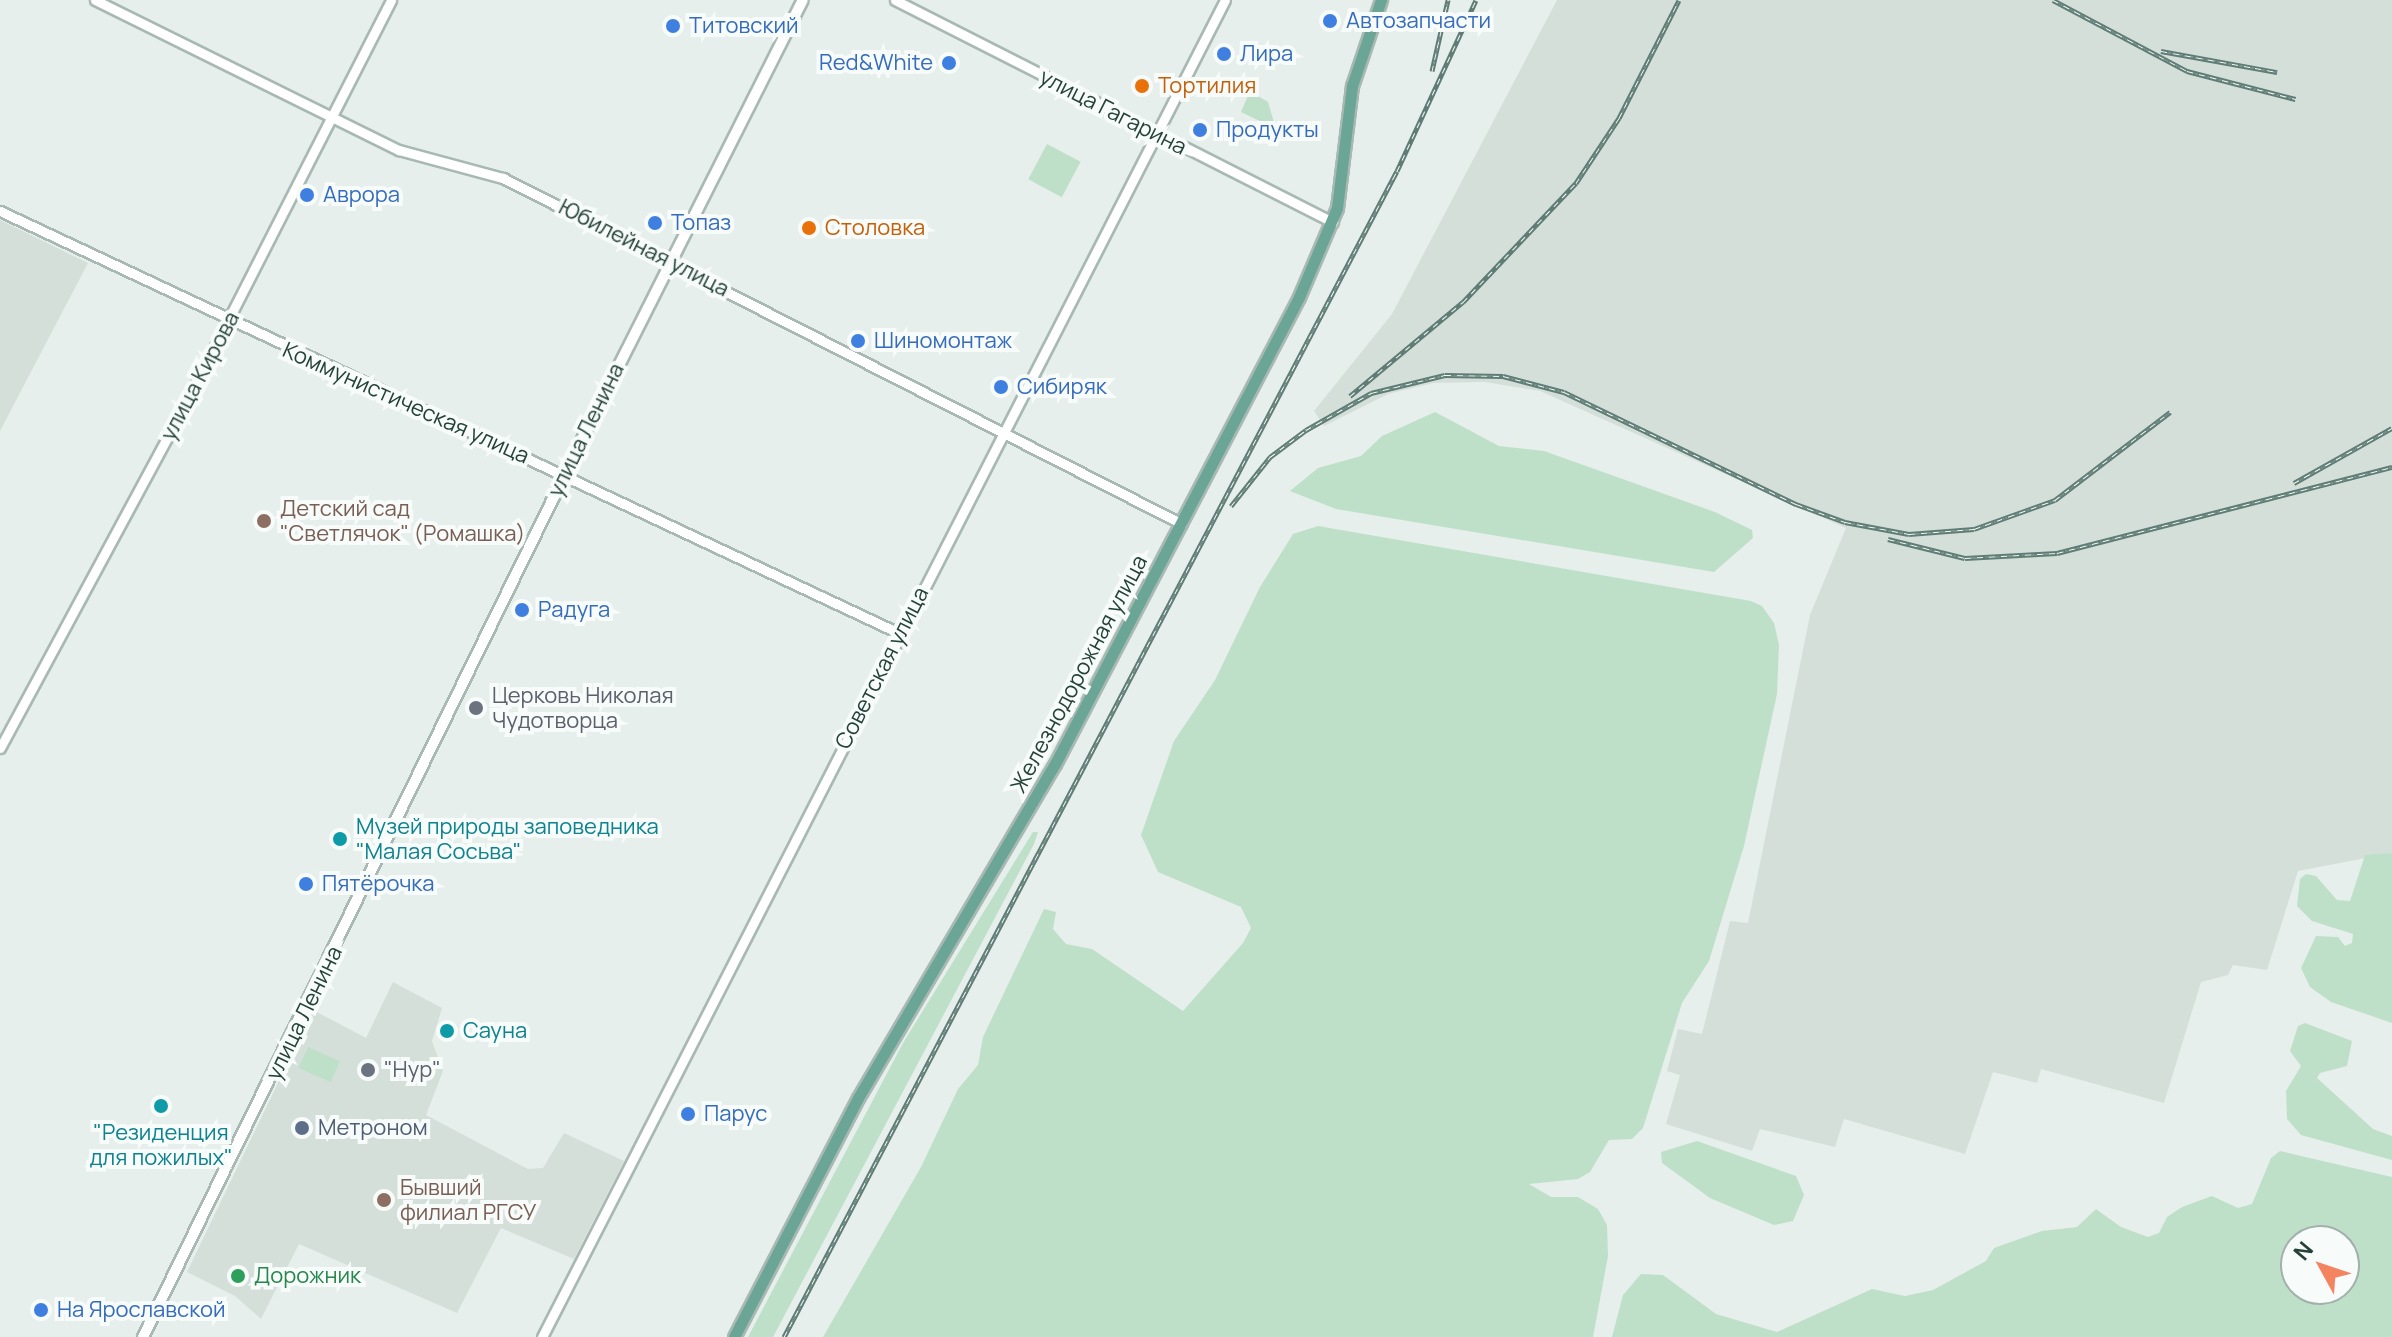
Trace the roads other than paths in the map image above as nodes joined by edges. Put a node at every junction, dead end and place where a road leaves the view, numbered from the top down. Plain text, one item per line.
1 (95, 0) edge
2 (391, 0) edge
3 (803, 0) edge
4 (895, 0) edge
5 (1225, 0) edge
6 (1381, 0) edge
7 (331, 117) junction
8 (1155, 134) junction
9 (0, 211) edge
10 (1333, 222) junction
11 (670, 261) junction
12 (228, 322) junction
13 (1004, 431) junction
14 (564, 475) junction
15 (1182, 524) junction
16 (899, 633) junction
17 (0, 748) edge
18 (143, 1337) edge
19 (542, 1337) edge
20 (734, 1337) edge

1 - 7 street, Юбилейная улица
2 - 7 street, улица Кирова
3 - 11 main road, улица Ленина
4 - 8 street, улица Гагарина
5 - 8 street, Советская улица
6 - 10 main road, Железнодорожная улица
7 - 11 street, Юбилейная улица
7 - 12 street, улица Кирова
8 - 10 street, улица Гагарина
8 - 13 street, Советская улица
9 - 12 street, Коммунистическая улица
10 - 15 main road, Железнодорожная улица
11 - 13 street, Юбилейная улица
11 - 14 main road, улица Ленина
12 - 14 street, Коммунистическая улица
12 - 17 street, улица Кирова
13 - 15 street, Юбилейная улица
13 - 16 street, Советская улица
14 - 16 street, Коммунистическая улица
14 - 18 main road, улица Ленина
15 - 20 main road, Железнодорожная улица
16 - 19 street, Советская улица

